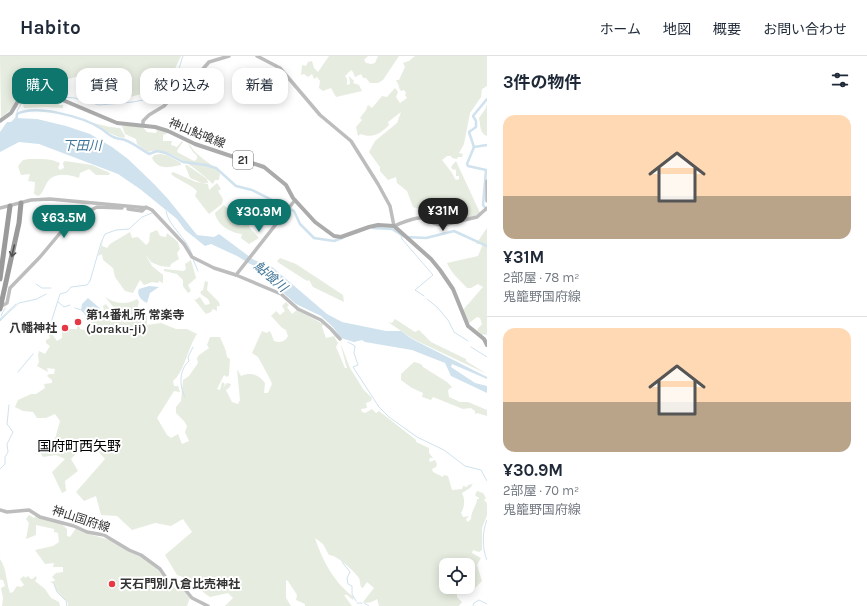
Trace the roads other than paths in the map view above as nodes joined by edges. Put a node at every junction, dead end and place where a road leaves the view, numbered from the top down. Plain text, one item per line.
1 (229, 56) edge
2 (257, 56) edge
3 (0, 120) edge
4 (143, 125) junction
5 (487, 181) edge
6 (295, 200) junction
7 (487, 201) edge
8 (21, 203) junction
9 (10, 206) junction
10 (146, 207) junction
11 (0, 208) edge
12 (486, 209) edge
13 (394, 226) junction
14 (236, 275) junction
15 (0, 279) edge
16 (3, 300) edge
17 (0, 307) edge
18 (340, 339) dead end
19 (487, 345) edge
20 (0, 510) edge
21 (208, 606) edge

1 - 4 main road
2 - 13 main road
3 - 4 main road, 神山鮎喰線 / 21
4 - 6 main road, 神山鮎喰線 / 21
5 - 7 main road
6 - 13 main road, 神山鮎喰線 / 21
6 - 14 main road
8 - 9 main road
8 - 10 main road
8 -> 16 highway
9 - 11 main road
9 - 15 highway
10 - 14 main road
10 - 16 main road
12 - 13 main road
13 - 19 main road
14 - 18 main road
16 - 17 highway
20 - 21 main road, 神山国府線

